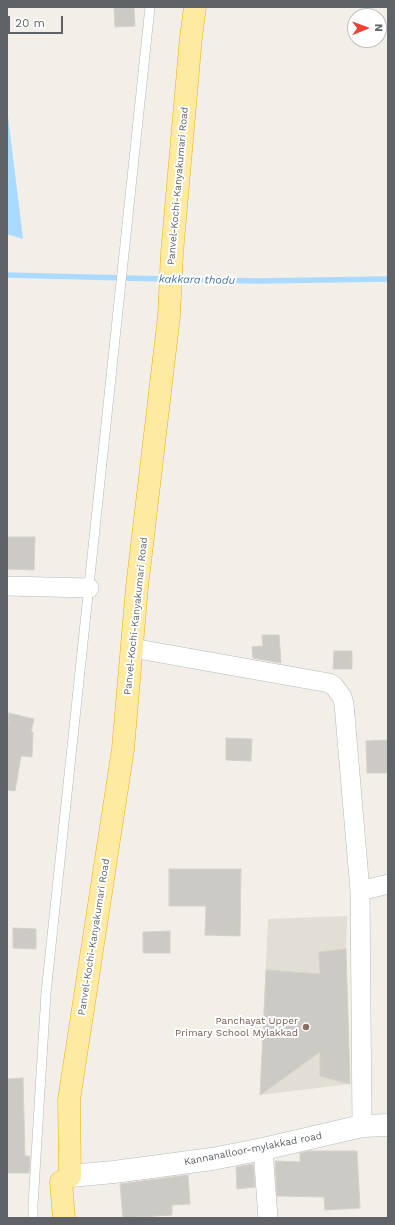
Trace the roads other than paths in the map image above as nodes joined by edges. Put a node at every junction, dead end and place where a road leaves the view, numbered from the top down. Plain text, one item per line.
1 (150, 7) edge
2 (195, 7) edge
3 (7, 586) edge
4 (89, 588) junction
5 (132, 648) junction
6 (388, 884) edge
7 (360, 891) junction
8 (388, 1125) edge
9 (362, 1126) junction
10 (263, 1149) junction
11 (70, 1176) junction
12 (33, 1218) edge
13 (64, 1218) edge
14 (268, 1218) edge

1 - 4 lane
2 - 5 highway, Panvel-Kochi-Kanyakumari Road
3 - 4 street
4 - 12 lane
5 - 7 street
5 - 11 highway, Panvel-Kochi-Kanyakumari Road
6 - 7 street
7 - 9 street
8 - 9 main road, Kannanalloor-mylakkad road
9 - 10 main road, Kannanalloor-mylakkad road
10 - 11 main road, Kannanalloor-mylakkad road
10 - 14 street
11 - 13 highway, Panvel-Kochi-Kanyakumari Road

